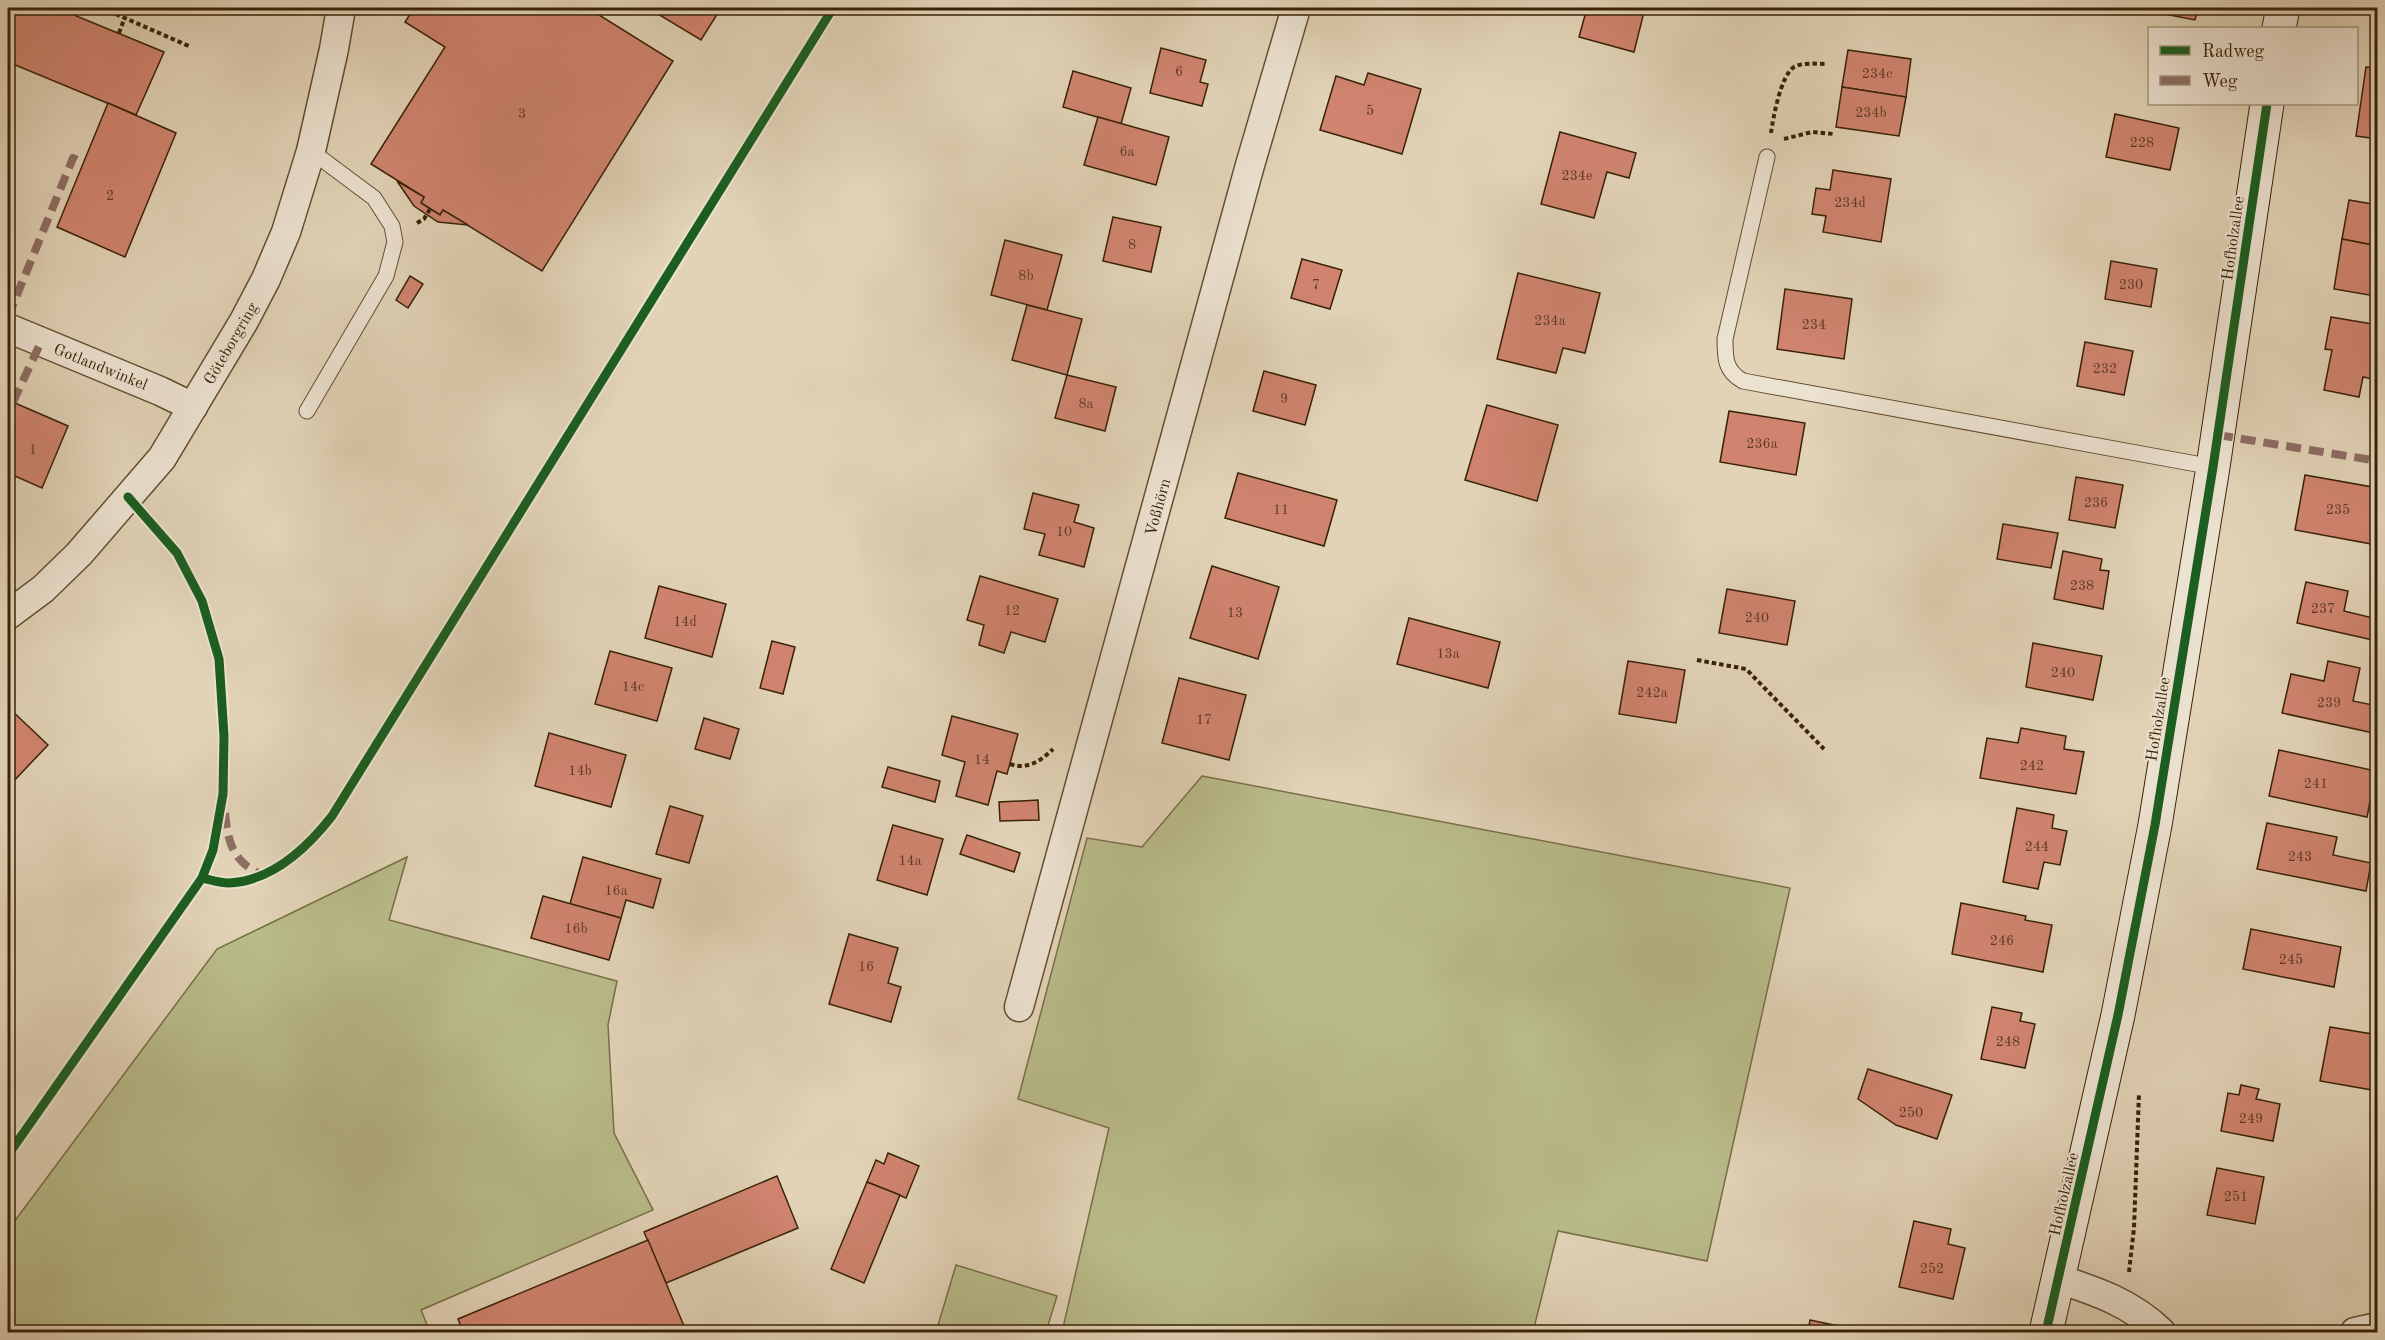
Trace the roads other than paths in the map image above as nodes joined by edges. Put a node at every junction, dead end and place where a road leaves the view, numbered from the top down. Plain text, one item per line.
1 (341, 8) edge
2 (1296, 8) edge
3 (2283, 8) edge
4 (2279, 27) edge
5 (2267, 105) edge
6 (310, 151) junction
7 (1767, 157) road end
8 (8, 328) edge
9 (193, 407) junction
10 (307, 411) dead end
11 (2213, 467) junction
12 (8, 615) edge
13 (1019, 1007) dead end
14 (2058, 1279) junction
15 (2378, 1327) edge
16 (2046, 1332) edge
17 (2161, 1332) edge
18 (2355, 1332) edge

1 - 6 street, Göteborgring
2 - 13 street, Voßhörn
3 - 4 street
5 - 11 street, Hofholzallee
6 - 9 street, Göteborgring
6 - 10 lane
7 - 11 lane
8 - 9 street, Gotlandwinkel
9 - 12 street, Göteborgring
11 - 14 street, Hofholzallee
14 - 16 street, Hofholzallee
14 - 17 street
15 - 18 street

